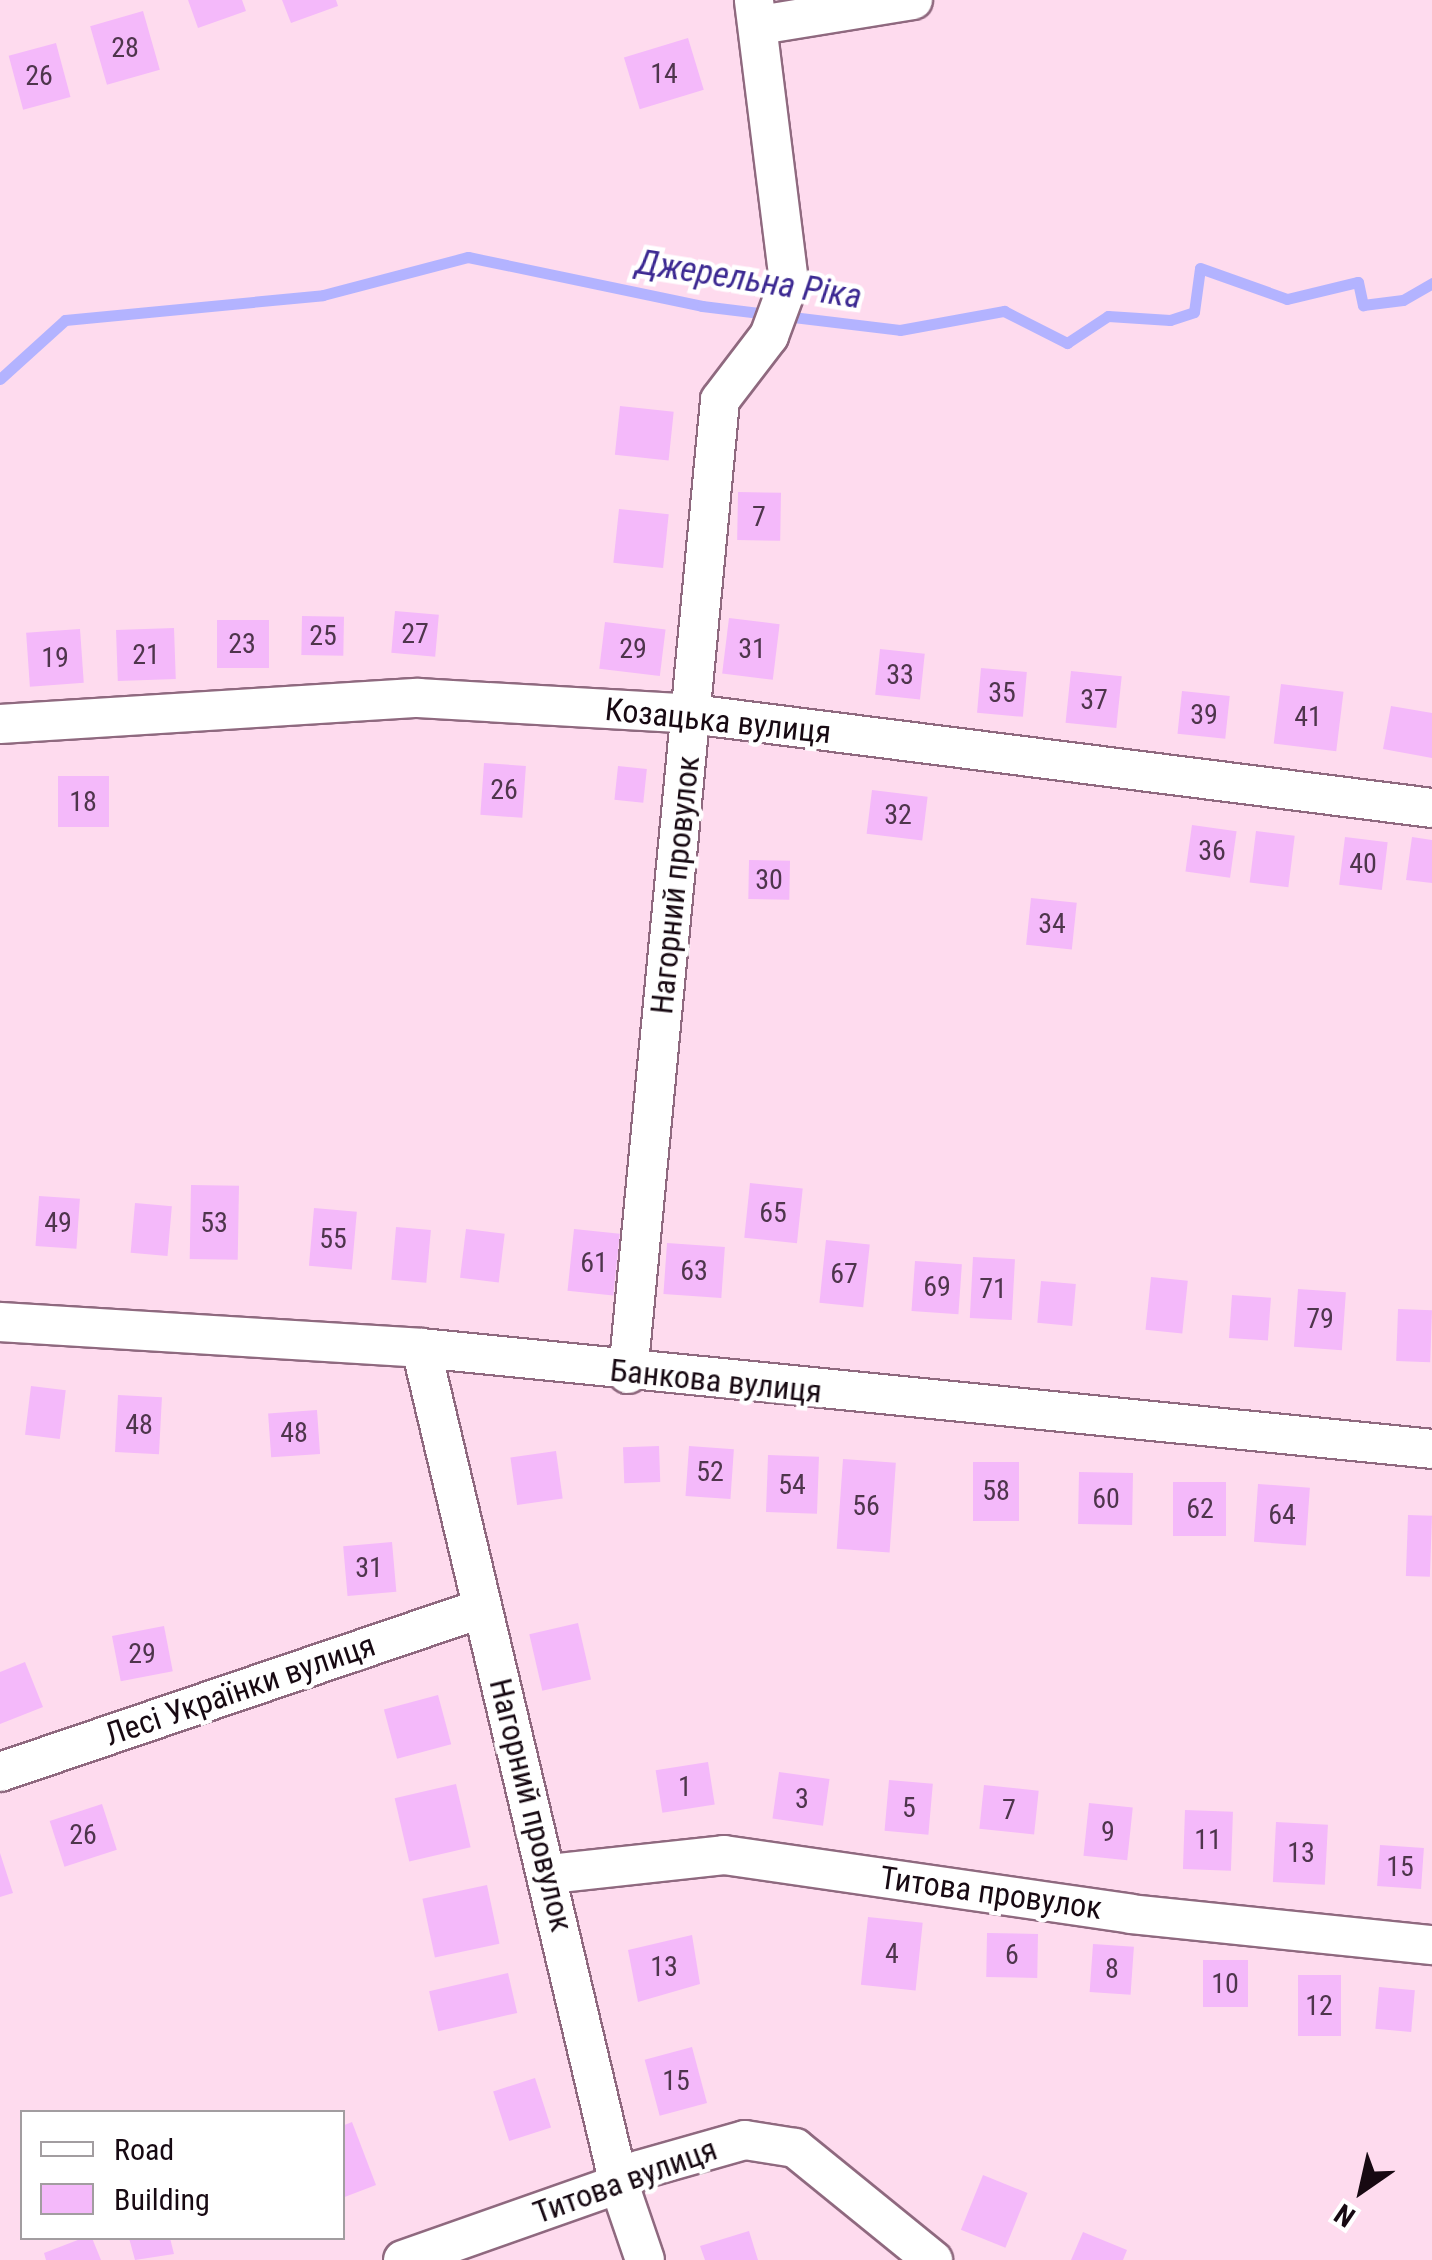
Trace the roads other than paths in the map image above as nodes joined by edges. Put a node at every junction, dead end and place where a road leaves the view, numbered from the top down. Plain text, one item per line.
1 (912, 0) edge
2 (757, 13) edge
3 (692, 714) junction
4 (0, 724) edge
5 (1432, 808) edge
6 (0, 1322) edge
7 (421, 1348) junction
8 (628, 1374) junction
9 (1432, 1449) edge
10 (480, 1608) junction
11 (0, 1772) edge
12 (550, 1874) junction
13 (1432, 1945) edge
14 (620, 2184) junction
15 (403, 2260) edge
16 (645, 2260) edge
17 (933, 2260) edge

1 - 2 street
2 - 3 street, Нагорний провулок
3 - 4 street, Козацька вулиця
3 - 5 street, Козацька вулиця
3 - 8 street, Нагорний провулок
6 - 7 street, Банкова вулиця
7 - 8 street, Банкова вулиця
7 - 10 street, Нагорний провулок
8 - 9 street, Банкова вулиця
10 - 11 street, Лесі Українки вулиця
10 - 12 street, Нагорний провулок
12 - 13 street, Титова провулок
12 - 14 street, Нагорний провулок
14 - 15 street, Титова вулиця
14 - 16 street, Нагорний провулок
14 - 17 street, Титова вулиця

